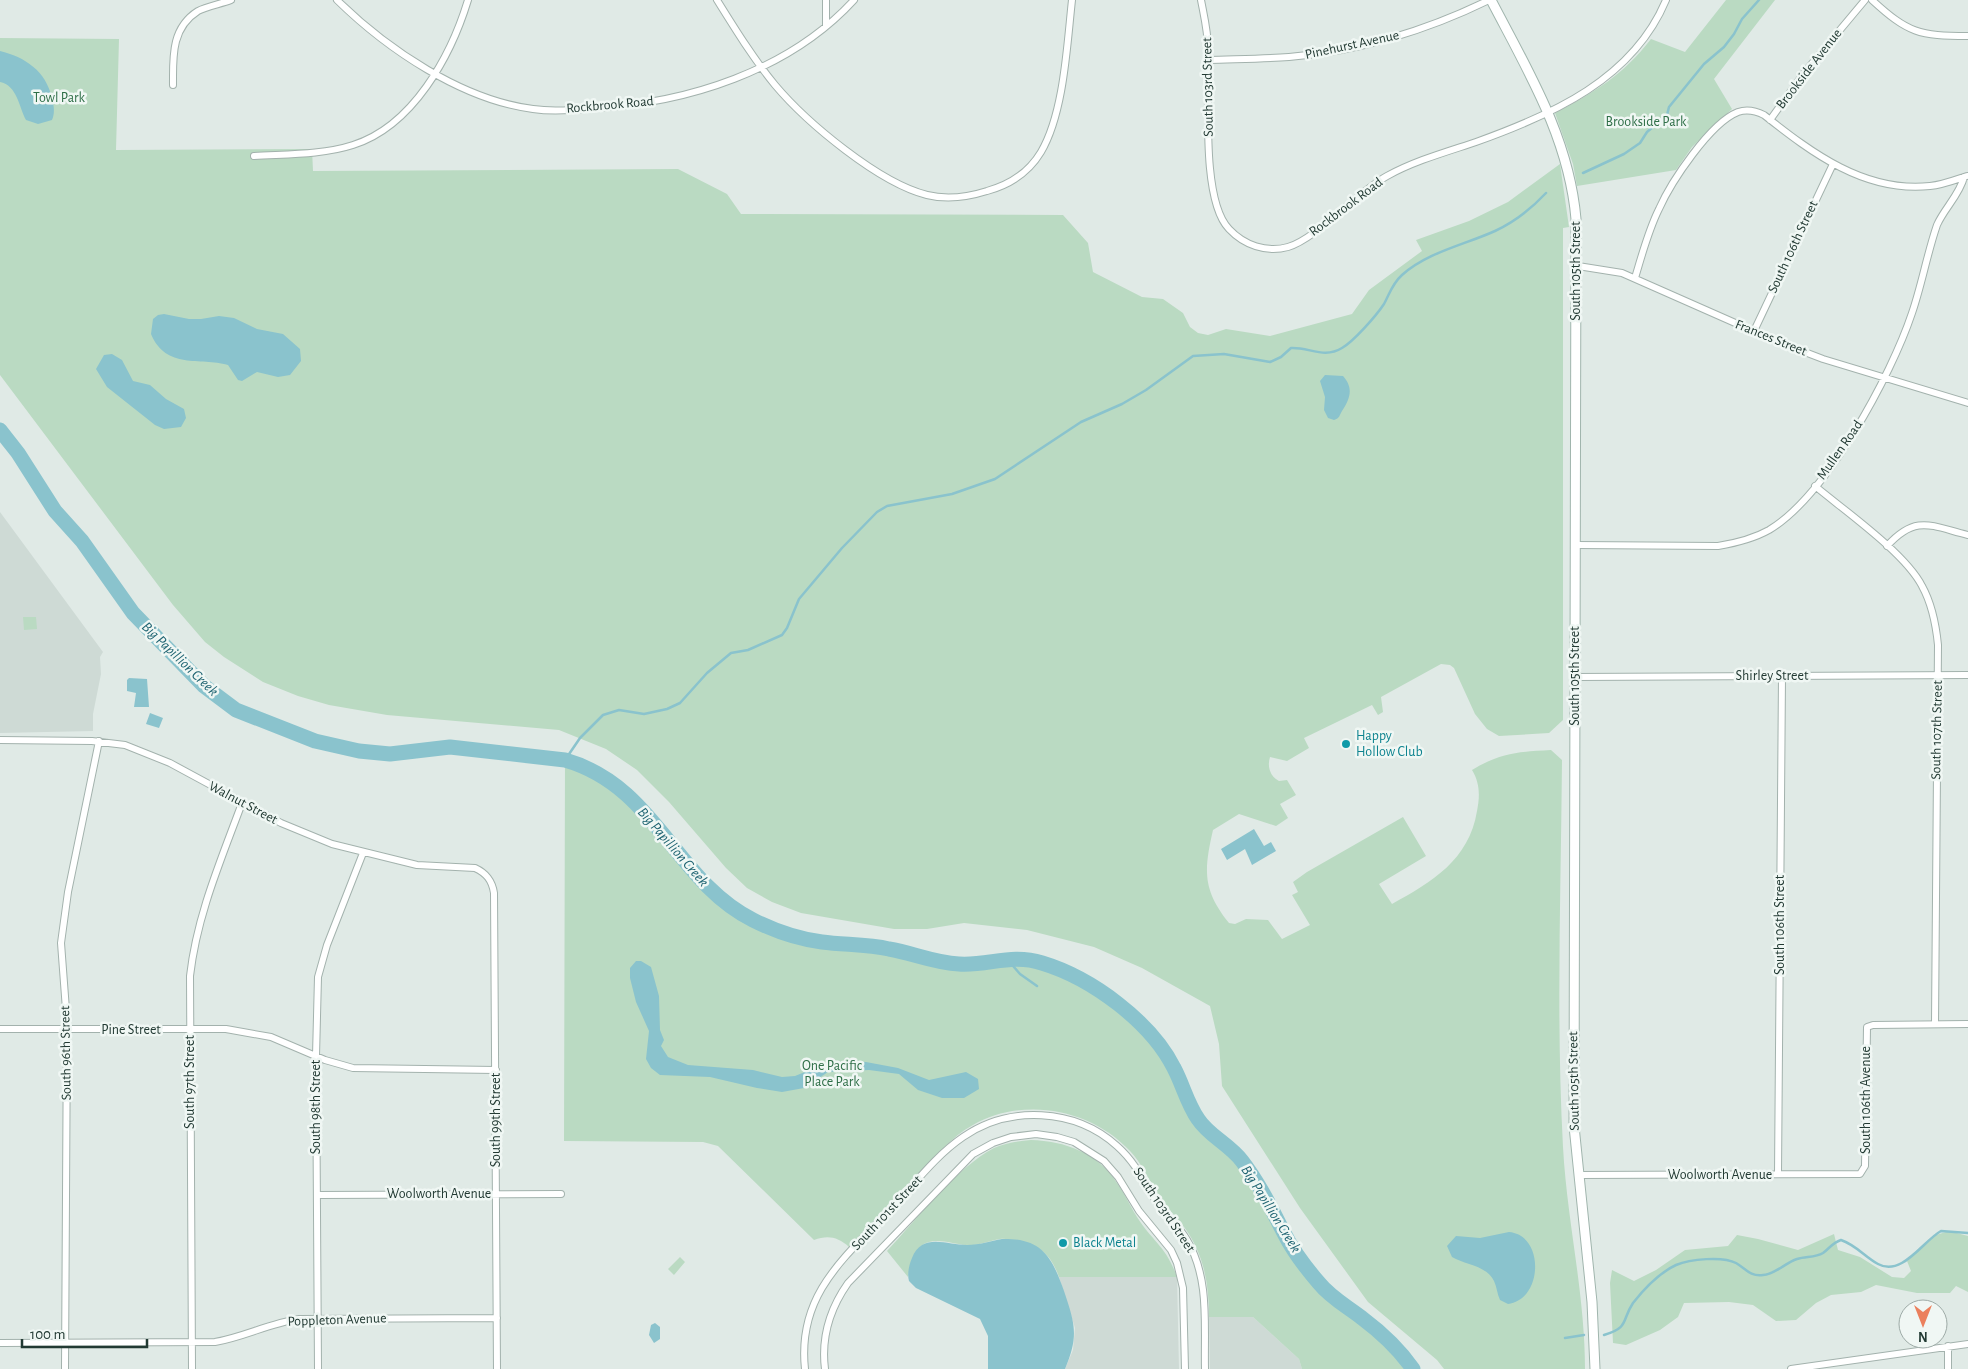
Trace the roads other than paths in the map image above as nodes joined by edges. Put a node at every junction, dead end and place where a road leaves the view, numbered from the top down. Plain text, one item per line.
1 (231, 0) edge
2 (337, 0) edge
3 (468, 0) edge
4 (718, 0) edge
5 (826, 0) edge
6 (854, 0) edge
7 (1072, 0) edge
8 (1201, 0) edge
9 (1490, 0) edge
10 (1666, 0) edge
11 (1865, 0) edge
12 (1872, 0) edge
13 (826, 26) junction
14 (1968, 36) edge
15 (1208, 60) junction
16 (761, 66) junction
17 (435, 73) junction
18 (173, 85) dead end
19 (1548, 111) junction
20 (1770, 120) junction
21 (254, 156) dead end
22 (1833, 164) junction
23 (1210, 174) joint
24 (1966, 177) edge
25 (1578, 266) junction
26 (1635, 278) junction
27 (1754, 331) junction
28 (1885, 378) junction
29 (1968, 403) edge
30 (1815, 486) junction
31 (1968, 536) edge
32 (1576, 545) junction
33 (1887, 546) junction
34 (1937, 675) junction
35 (1968, 675) edge
36 (1782, 676) junction
37 (1576, 677) junction
38 (0, 740) edge
39 (98, 741) junction
40 (242, 803) junction
41 (363, 853) junction
42 (486, 874) joint
43 (1935, 1024) junction
44 (1968, 1024) edge
45 (0, 1029) edge
46 (190, 1029) junction
47 (67, 1030) junction
48 (316, 1056) junction
49 (496, 1070) junction
50 (1036, 1115) joint
51 (1036, 1134) joint
52 (1862, 1173) joint
53 (1778, 1174) junction
54 (1578, 1175) junction
55 (496, 1194) junction
56 (561, 1194) dead end
57 (317, 1195) junction
58 (497, 1318) junction
59 (318, 1319) junction
60 (0, 1343) edge
61 (65, 1343) junction
62 (192, 1343) junction
63 (1968, 1344) edge
64 (1948, 1346) edge
65 (1928, 1349) edge
66 (1948, 1349) edge
67 (65, 1369) edge
68 (192, 1369) edge
69 (318, 1369) edge
70 (497, 1369) edge
71 (805, 1369) edge
72 (825, 1369) edge
73 (1185, 1369) edge
74 (1204, 1369) edge
75 (1595, 1369) edge
76 (1791, 1369) edge
77 (1948, 1369) edge

1 - 18 street
2 - 17 street, Rockbrook Road
3 - 17 street
4 - 16 street
5 - 13 street
6 - 13 street, Rockbrook Road
7 - 16 street
8 - 15 street, South 103rd Street
9 - 15 street, Pinehurst Avenue
9 - 19 street, South 105th Street
10 - 19 street, Rockbrook Road
11 - 20 street, Brookside Avenue
12 - 14 street
13 - 16 street, Rockbrook Road
15 - 23 street, South 103rd Street
16 - 17 street, Rockbrook Road
17 - 21 street
19 - 23 street, Rockbrook Road
19 - 25 street, South 105th Street
20 - 22 street
20 - 26 street, Brookside Avenue
22 - 24 street
22 - 27 street, South 106th Street
24 - 28 street, Mullen Road
25 - 26 street, Frances Street
25 - 32 street, South 105th Street
26 - 27 street, Frances Street
27 - 28 street, Frances Street
28 - 29 street, Frances Street
28 - 30 street, Mullen Road
30 - 32 street, Mullen Road
30 - 33 street, South 107th Street
31 - 33 street
32 - 37 street, South 105th Street
33 - 34 street, South 107th Street
34 - 35 street, Shirley Street
34 - 36 street, Shirley Street
34 - 43 street, South 107th Street
36 - 37 street, Shirley Street
36 - 53 street, South 106th Street
37 - 54 street, South 105th Street
38 - 39 street, Walnut Street
39 - 40 street, Walnut Street
39 - 47 street, South 96th Street
40 - 41 street, Walnut Street
40 - 46 street, South 97th Street
41 - 42 street, Walnut Street
41 - 48 street, South 98th Street
42 - 49 street, South 99th Street
43 - 44 street
43 - 52 street, South 106th Avenue
45 - 47 street, Pine Street
46 - 47 street, Pine Street
46 - 48 street, Pine Street
46 - 62 street, South 97th Street
47 - 61 street, South 96th Street
48 - 49 street, Pine Street
48 - 57 street, South 98th Street
49 - 55 street, South 99th Street
50 - 71 street, South 101st Street
50 - 74 street, South 103rd Street
51 - 72 street, South 101st Street
51 - 73 street, South 103rd Street
52 - 53 street, Woolworth Avenue
53 - 54 street, Woolworth Avenue
54 - 75 street, South 105th Street
55 - 56 street, Woolworth Avenue
55 - 57 street, Woolworth Avenue
55 - 58 street, South 99th Street
57 - 59 street, South 98th Street
58 - 59 street, Poppleton Avenue
58 - 70 street, South 99th Street
59 - 62 street, Poppleton Avenue
59 - 69 street, South 98th Street
60 - 61 street, Poppleton Avenue
61 - 62 street, Poppleton Avenue
61 - 67 street, South 96th Street
62 - 68 street, South 97th Street
63 - 64 street
65 - 76 street
66 - 77 street

